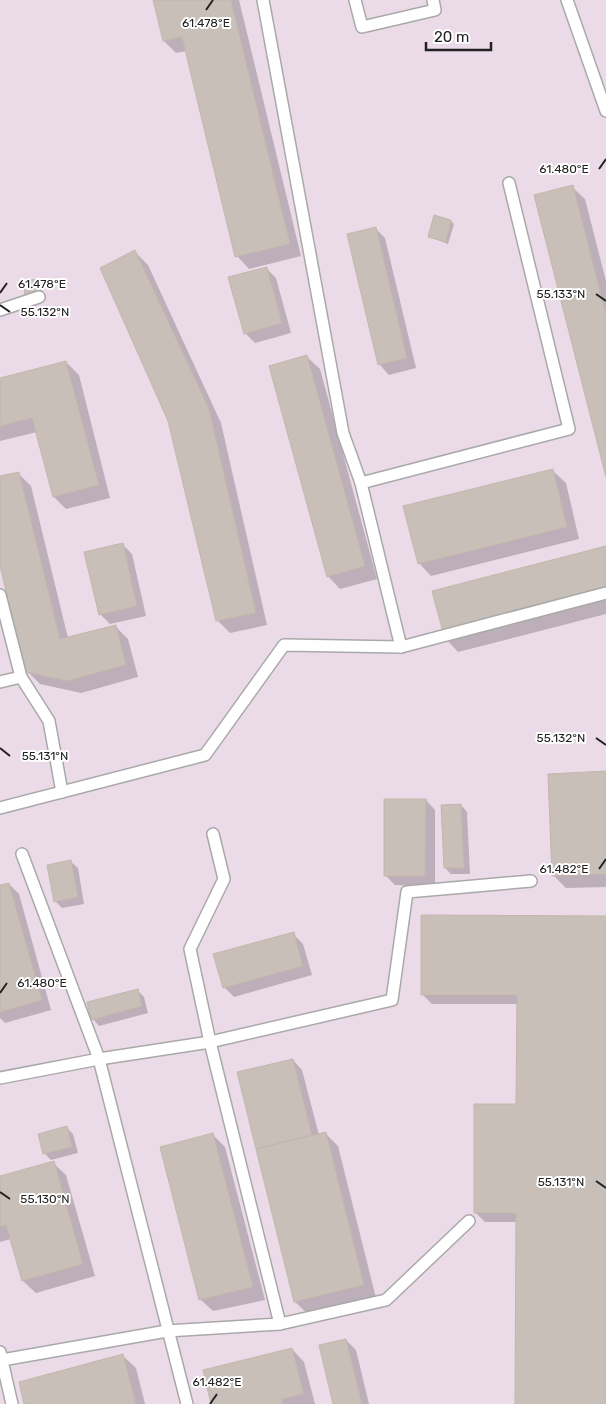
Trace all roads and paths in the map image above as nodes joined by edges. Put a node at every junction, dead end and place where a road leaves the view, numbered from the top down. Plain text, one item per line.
1 (263, 0) edge
2 (355, 0) edge
3 (433, 0) edge
4 (567, 0) edge
5 (606, 111) edge
6 (509, 183) dead end
7 (39, 297) dead end
8 (0, 310) edge
9 (361, 483) junction
10 (606, 594) edge
11 (0, 595) edge
12 (401, 646) junction
13 (21, 676) junction
14 (0, 682) edge
15 (62, 792) junction
16 (0, 808) edge
17 (213, 834) dead end
18 (22, 854) dead end
19 (531, 881) dead end
20 (210, 1042) junction
21 (99, 1059) junction
22 (0, 1078) edge
23 (470, 1221) dead end
24 (280, 1324) junction
25 (167, 1331) junction
26 (1, 1356) edge
27 (12, 1404) edge
28 (187, 1404) edge

1 - 9 lane
2 - 3 lane
4 - 5 lane
6 - 9 lane
7 - 8 lane
9 - 12 lane
10 - 12 lane
11 - 13 lane
12 - 15 lane
13 - 14 lane
13 - 15 lane
15 - 16 lane
17 - 20 lane
18 - 21 lane
19 - 20 lane
20 - 21 lane
20 - 24 lane
21 - 22 lane
21 - 25 lane
23 - 24 lane
24 - 25 lane
25 - 26 lane
25 - 28 lane
26 - 27 lane

